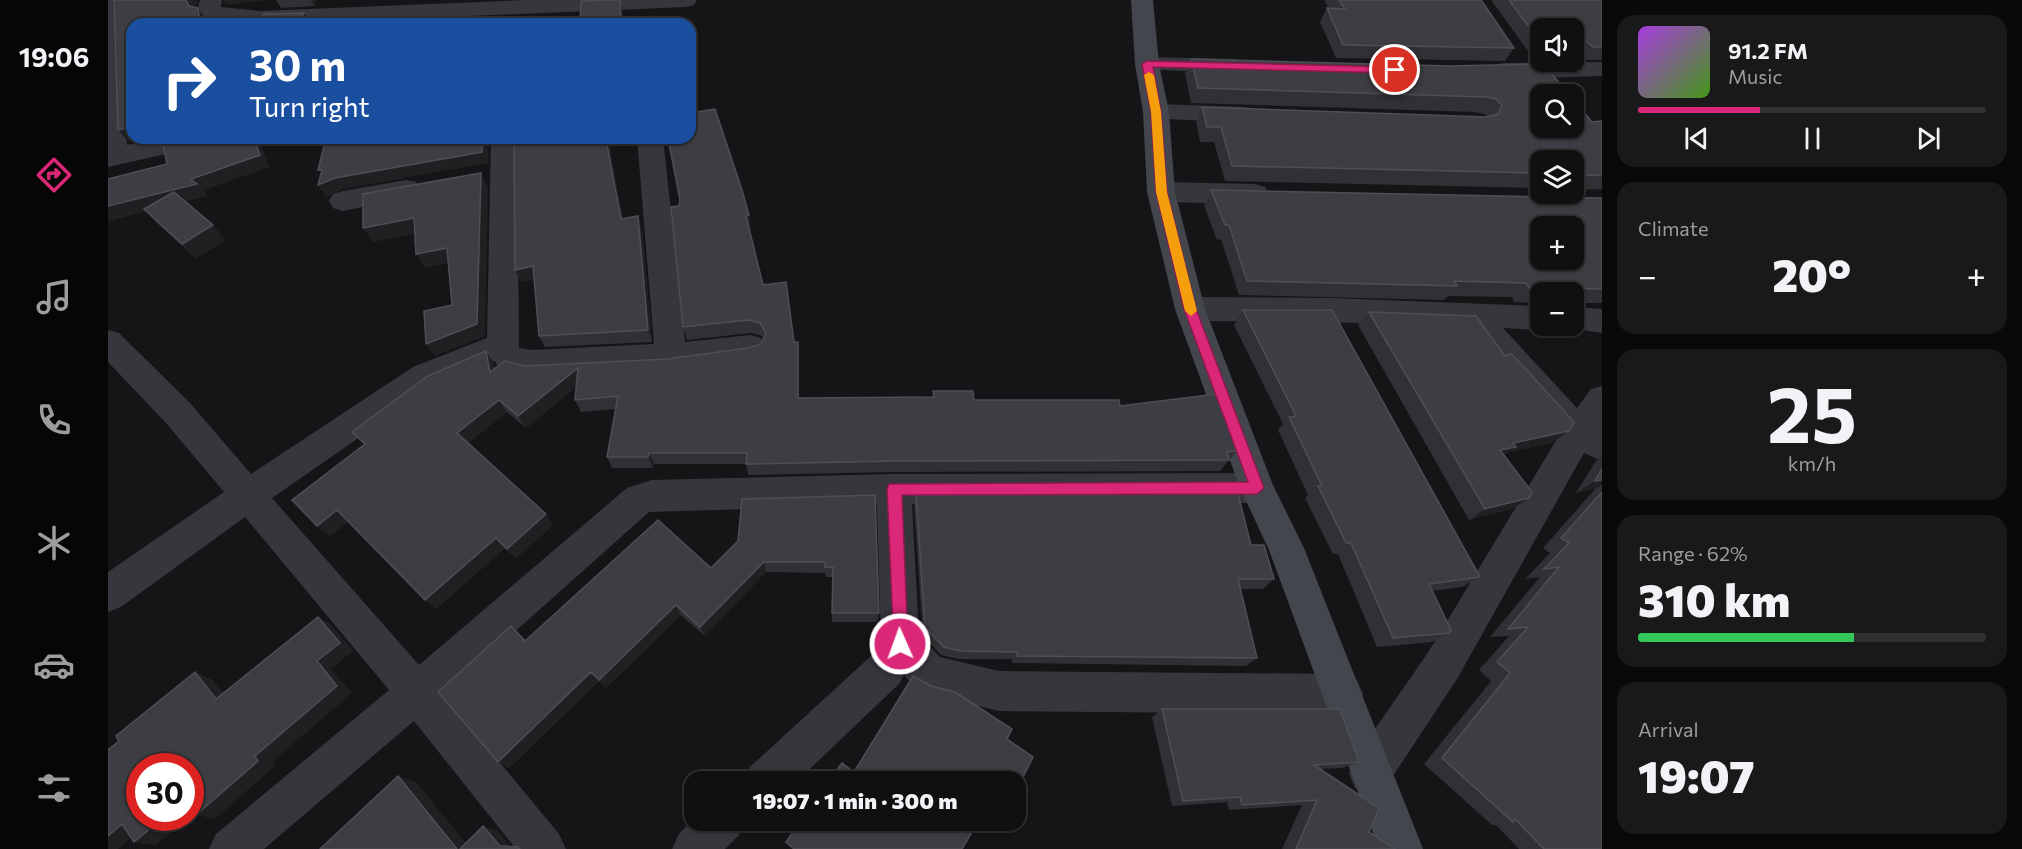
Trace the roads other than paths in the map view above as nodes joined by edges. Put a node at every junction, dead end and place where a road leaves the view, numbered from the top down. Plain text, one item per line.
1 (110, 0) edge
2 (686, 0) edge
3 (1142, 0) edge
4 (636, 1) edge
5 (263, 9) edge
6 (211, 12) edge
7 (638, 18) edge
8 (109, 35) edge
9 (1508, 44) edge
10 (1147, 64) junction
11 (1251, 66) edge
12 (1602, 69) edge
13 (1484, 71) edge
14 (1527, 71) junction
15 (109, 89) edge
16 (1156, 112) junction
17 (1274, 116) edge
18 (173, 144) edge
19 (502, 144) edge
20 (651, 144) edge
21 (111, 157) edge
22 (436, 184) edge
23 (1161, 192) junction
24 (1281, 195) edge
25 (343, 201) dead end
26 (1190, 309) junction
27 (1331, 310) junction
28 (1472, 315) junction
29 (1530, 318) edge
30 (1584, 320) edge
31 (1602, 321) edge
32 (1348, 341) edge
33 (108, 342) edge
34 (502, 345) junction
35 (750, 347) edge
36 (671, 356) junction
37 (1602, 399) edge
38 (1590, 439) edge
39 (1257, 488) junction
40 (894, 489) junction
41 (247, 497) junction
42 (108, 594) edge
43 (900, 644) junction
44 (417, 693) junction
45 (1343, 694) junction
46 (777, 771) edge
47 (1370, 773) junction
48 (713, 831) edge
49 (231, 849) edge
50 (544, 849) edge
51 (694, 849) edge
52 (1401, 849) edge

1 - 8 street
2 - 4 street
3 - 10 street
4 - 5 street
4 - 7 street
5 - 6 street
8 - 15 street
9 - 14 street
10 - 11 street
10 - 16 street
12 - 14 street
13 - 14 street
15 - 21 street
16 - 17 street
16 - 23 street
18 - 21 street
19 - 34 street
20 - 36 street
22 - 25 street
23 - 24 street
23 - 26 street
26 - 27 street
26 - 39 street
27 - 28 street
27 - 32 street
28 - 29 street
28 - 38 street
30 - 31 street
33 - 41 street
34 - 36 street
34 - 41 street
35 - 36 street
37 - 38 street
38 - 47 street
39 - 40 street
39 - 45 street
40 - 43 street
40 - 44 street
41 - 42 street
41 - 44 street
43 - 45 street
43 - 46 street
44 - 49 street
44 - 50 street
45 - 47 street
47 - 52 street
48 - 51 street

